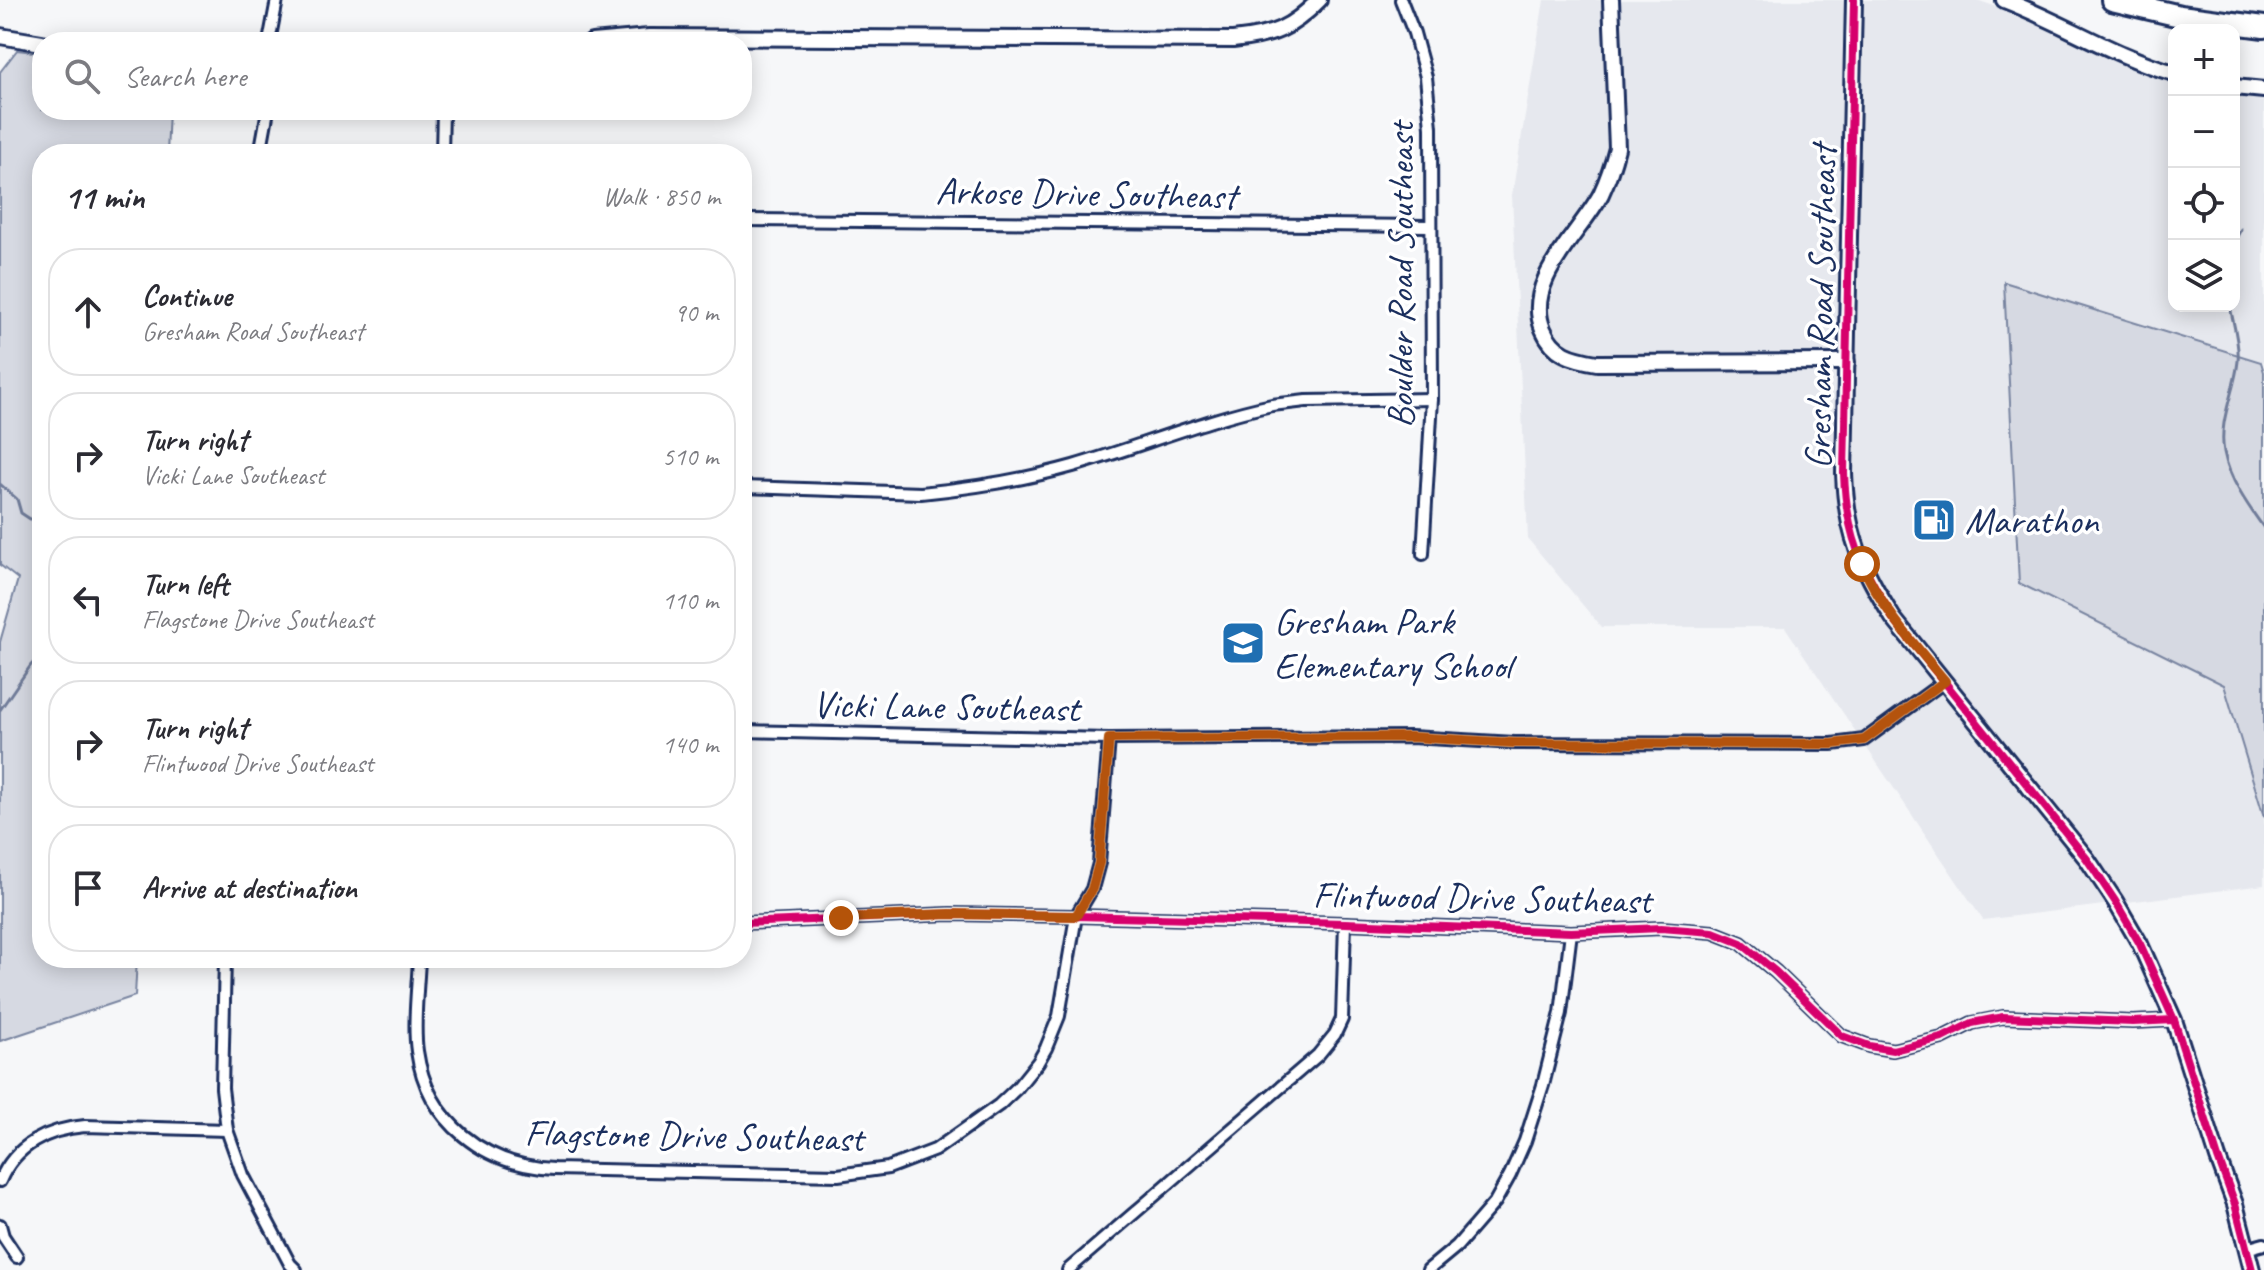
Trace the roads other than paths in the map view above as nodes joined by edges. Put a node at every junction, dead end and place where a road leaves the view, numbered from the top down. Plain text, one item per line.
1 (277, 0) edge
2 (1319, 0) edge
3 (1401, 0) edge
4 (1611, 0) edge
5 (1854, 0) edge
6 (2004, 0) edge
7 (2112, 0) edge
8 (2264, 27) edge
9 (271, 32) edge
10 (0, 36) edge
11 (752, 38) edge
12 (32, 41) edge
13 (2168, 71) edge
14 (2240, 88) edge
15 (2264, 90) edge
16 (266, 120) edge
17 (443, 120) edge
18 (262, 144) edge
19 (442, 144) edge
20 (752, 220) edge
21 (1430, 226) junction
22 (1847, 362) junction
23 (1432, 399) junction
24 (752, 487) edge
25 (1423, 554) dead end
26 (1945, 681) junction
27 (752, 731) edge
28 (1109, 739) junction
29 (1076, 916) junction
30 (752, 923) edge
31 (1345, 923) junction
32 (1571, 932) junction
33 (225, 968) edge
34 (419, 968) edge
35 (2174, 1020) junction
36 (227, 1130) junction
37 (0, 1181) edge
38 (0, 1225) edge
39 (2264, 1244) edge
40 (2246, 1249) junction
41 (17, 1257) dead end
42 (296, 1270) edge
43 (1068, 1270) edge
44 (1428, 1270) edge
45 (2252, 1270) edge

1 - 9 street
2 - 11 street
3 - 21 street, Boulder Road Southeast
4 - 22 street
5 - 22 street, Gresham Road Southeast
6 - 13 street
7 - 8 highway
10 - 12 street
14 - 15 street
16 - 18 street
17 - 19 street
20 - 21 street, Arkose Drive Southeast
21 - 23 street, Boulder Road Southeast
22 - 26 street, Gresham Road Southeast
23 - 24 street
23 - 25 street, Boulder Road Southeast
26 - 28 street, Vicki Lane Southeast
26 - 35 street, Gresham Road Southeast
27 - 28 street, Vicki Lane Southeast
28 - 29 street, Flagstone Drive Southeast
29 - 30 street, Flintwood Drive Southeast
29 - 31 street, Flintwood Drive Southeast
29 - 34 street, Flagstone Drive Southeast
31 - 32 street, Flintwood Drive Southeast
31 - 43 street
32 - 35 street, Flintwood Drive Southeast
32 - 44 street
33 - 36 street
35 - 40 street, Gresham Road Southeast
36 - 37 street
36 - 42 street
38 - 41 street
39 - 40 street
40 - 45 street, Gresham Road Southeast

